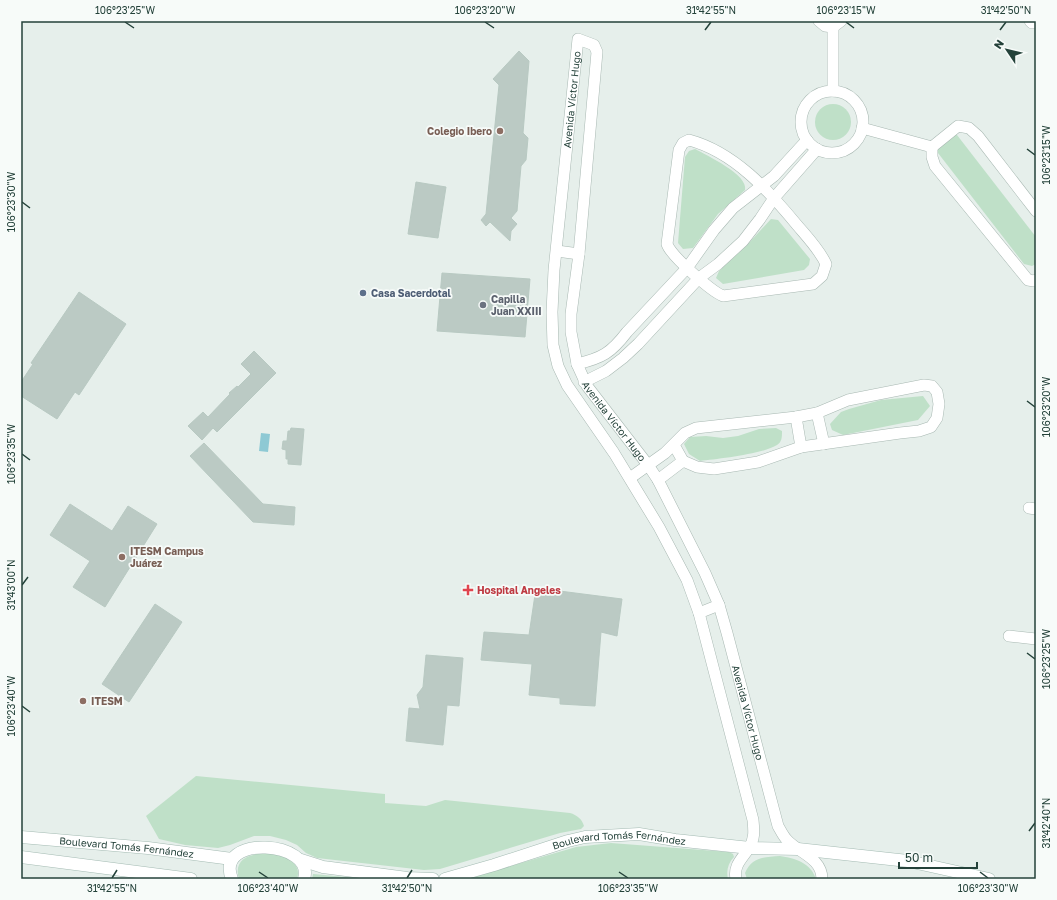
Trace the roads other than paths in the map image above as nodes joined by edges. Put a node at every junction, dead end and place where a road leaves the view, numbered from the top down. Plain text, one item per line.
1 (819, 21) edge
2 (837, 24) edge
3 (833, 91) junction
4 (862, 128) junction
5 (807, 140) junction
6 (932, 147) junction
7 (818, 149) junction
8 (762, 186) junction
9 (774, 198) junction
10 (1036, 211) edge
11 (557, 251) junction
12 (579, 254) junction
13 (687, 268) junction
14 (699, 278) junction
15 (1036, 280) edge
16 (552, 312) junction
17 (571, 314) junction
18 (627, 332) junction
19 (638, 344) junction
20 (577, 364) junction
21 (584, 382) junction
22 (817, 413) junction
23 (796, 417) junction
24 (824, 444) junction
25 (674, 445) junction
26 (801, 448) junction
27 (683, 461) junction
28 (648, 465) junction
29 (630, 478) junction
30 (658, 480) junction
31 (719, 605) junction
32 (699, 613) junction
33 (1009, 636) dead end
34 (1036, 639) edge
35 (21, 837) edge
36 (750, 848) junction
37 (798, 849) junction
38 (21, 858) edge
39 (232, 860) junction
40 (301, 860) junction
41 (191, 879) edge
42 (232, 879) edge
43 (304, 879) edge
44 (433, 879) edge
45 (445, 879) edge
46 (736, 879) edge
47 (822, 879) edge
48 (989, 879) edge

1 - 2 street
2 - 3 street
3 - 4 street
3 - 5 street
4 - 6 street
4 - 7 street
5 - 7 street
5 - 8 street
6 - 10 street
6 - 15 street
7 - 9 street
8 - 9 street
8 - 13 street
8 - 13 street
9 - 14 street
9 - 14 street
11 - 12 street
11 - 12 street, Avenida Víctor Hugo
11 - 16 street, Avenida Víctor Hugo
12 - 17 street, Avenida Víctor Hugo
13 - 14 street
13 - 18 street
14 - 19 street
16 - 17 street
16 - 29 street, Avenida Víctor Hugo
17 - 20 street, Avenida Víctor Hugo
18 - 19 street
18 - 20 street
19 - 21 street
20 - 21 street, Avenida Víctor Hugo
21 - 28 street, Avenida Víctor Hugo
22 - 23 street
22 - 24 street
22 - 24 street
23 - 25 street
23 - 26 street
24 - 26 street
25 - 27 street
25 - 28 street
26 - 27 street
27 - 30 street
28 - 29 street
28 - 30 street, Avenida Víctor Hugo
29 - 32 street, Avenida Víctor Hugo
30 - 31 street, Avenida Víctor Hugo
31 - 32 street
31 - 37 street, Avenida Víctor Hugo
32 - 36 street, Avenida Víctor Hugo
33 - 34 street
35 - 39 main road, Boulevard Tomás Fernández
36 - 37 main road, Boulevard Tomás Fernández
36 - 45 main road, Boulevard Tomás Fernández
36 - 46 street
37 - 47 street, Avenida Víctor Hugo
37 - 48 main road, Boulevard Tomás Fernández
38 - 41 main road
39 - 40 main road
39 - 42 main road
40 - 43 main road
40 - 44 main road

